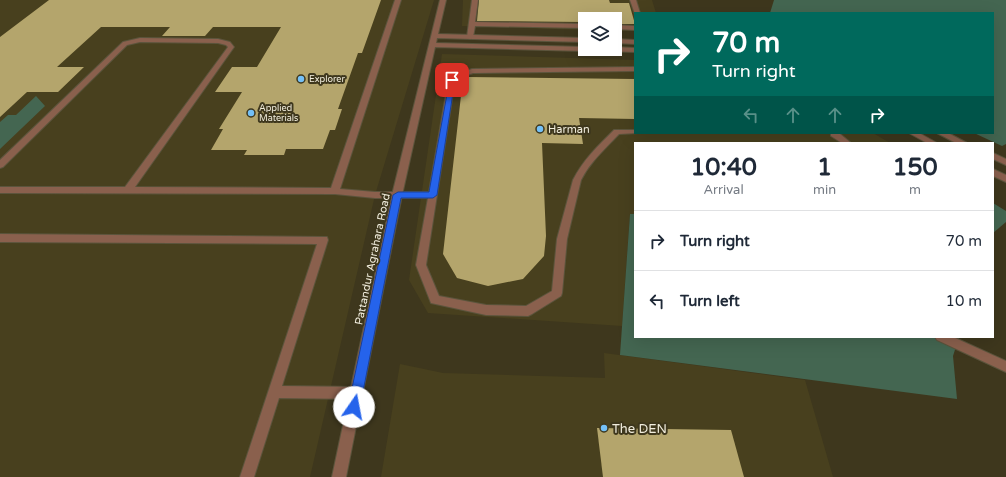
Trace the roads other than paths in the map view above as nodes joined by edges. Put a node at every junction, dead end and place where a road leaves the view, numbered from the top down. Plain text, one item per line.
1 (398, 0) edge
2 (443, 0) edge
3 (475, 0) edge
4 (625, 0) edge
5 (633, 1) edge
6 (637, 12) edge
7 (472, 24) junction
8 (578, 26) edge
9 (622, 27) edge
10 (634, 28) edge
11 (470, 37) junction
12 (433, 40) junction
13 (578, 40) edge
14 (622, 41) edge
15 (634, 42) edge
16 (578, 49) edge
17 (622, 50) edge
18 (634, 50) edge
19 (634, 69) edge
20 (634, 132) edge
21 (834, 134) edge
22 (915, 134) edge
23 (943, 134) edge
24 (846, 142) edge
25 (931, 142) edge
26 (961, 142) edge
27 (994, 156) edge
28 (1006, 162) edge
29 (0, 165) edge
30 (994, 173) edge
31 (1006, 179) edge
32 (0, 190) edge
33 (128, 190) junction
34 (335, 191) junction
35 (398, 195) junction
36 (433, 195) junction
37 (0, 238) edge
38 (943, 338) edge
39 (1006, 367) edge
40 (274, 392) junction
41 (357, 393) junction
42 (247, 477) edge
43 (339, 477) edge

1 - 34 street
2 - 12 street, Pattandur Agrahara Road
3 - 7 street
4 - 5 street
5 - 6 street
7 - 8 street
7 - 11 street
9 - 10 street
11 - 12 street
11 - 13 street
12 - 16 street
12 - 35 street, Pattandur Agrahara Road
14 - 15 street
17 - 18 street
19 - 36 street
20 - 36 street
21 - 24 street
22 - 25 street
23 - 26 street
27 - 28 street
29 - 33 street
30 - 31 street
32 - 33 street
33 - 34 street
34 - 35 street
35 - 36 street
35 - 41 street, Pattandur Agrahara Road
37 - 40 street
38 - 39 street
40 - 41 street
40 - 42 street
41 - 43 street, Pattandur Agrahara Road

